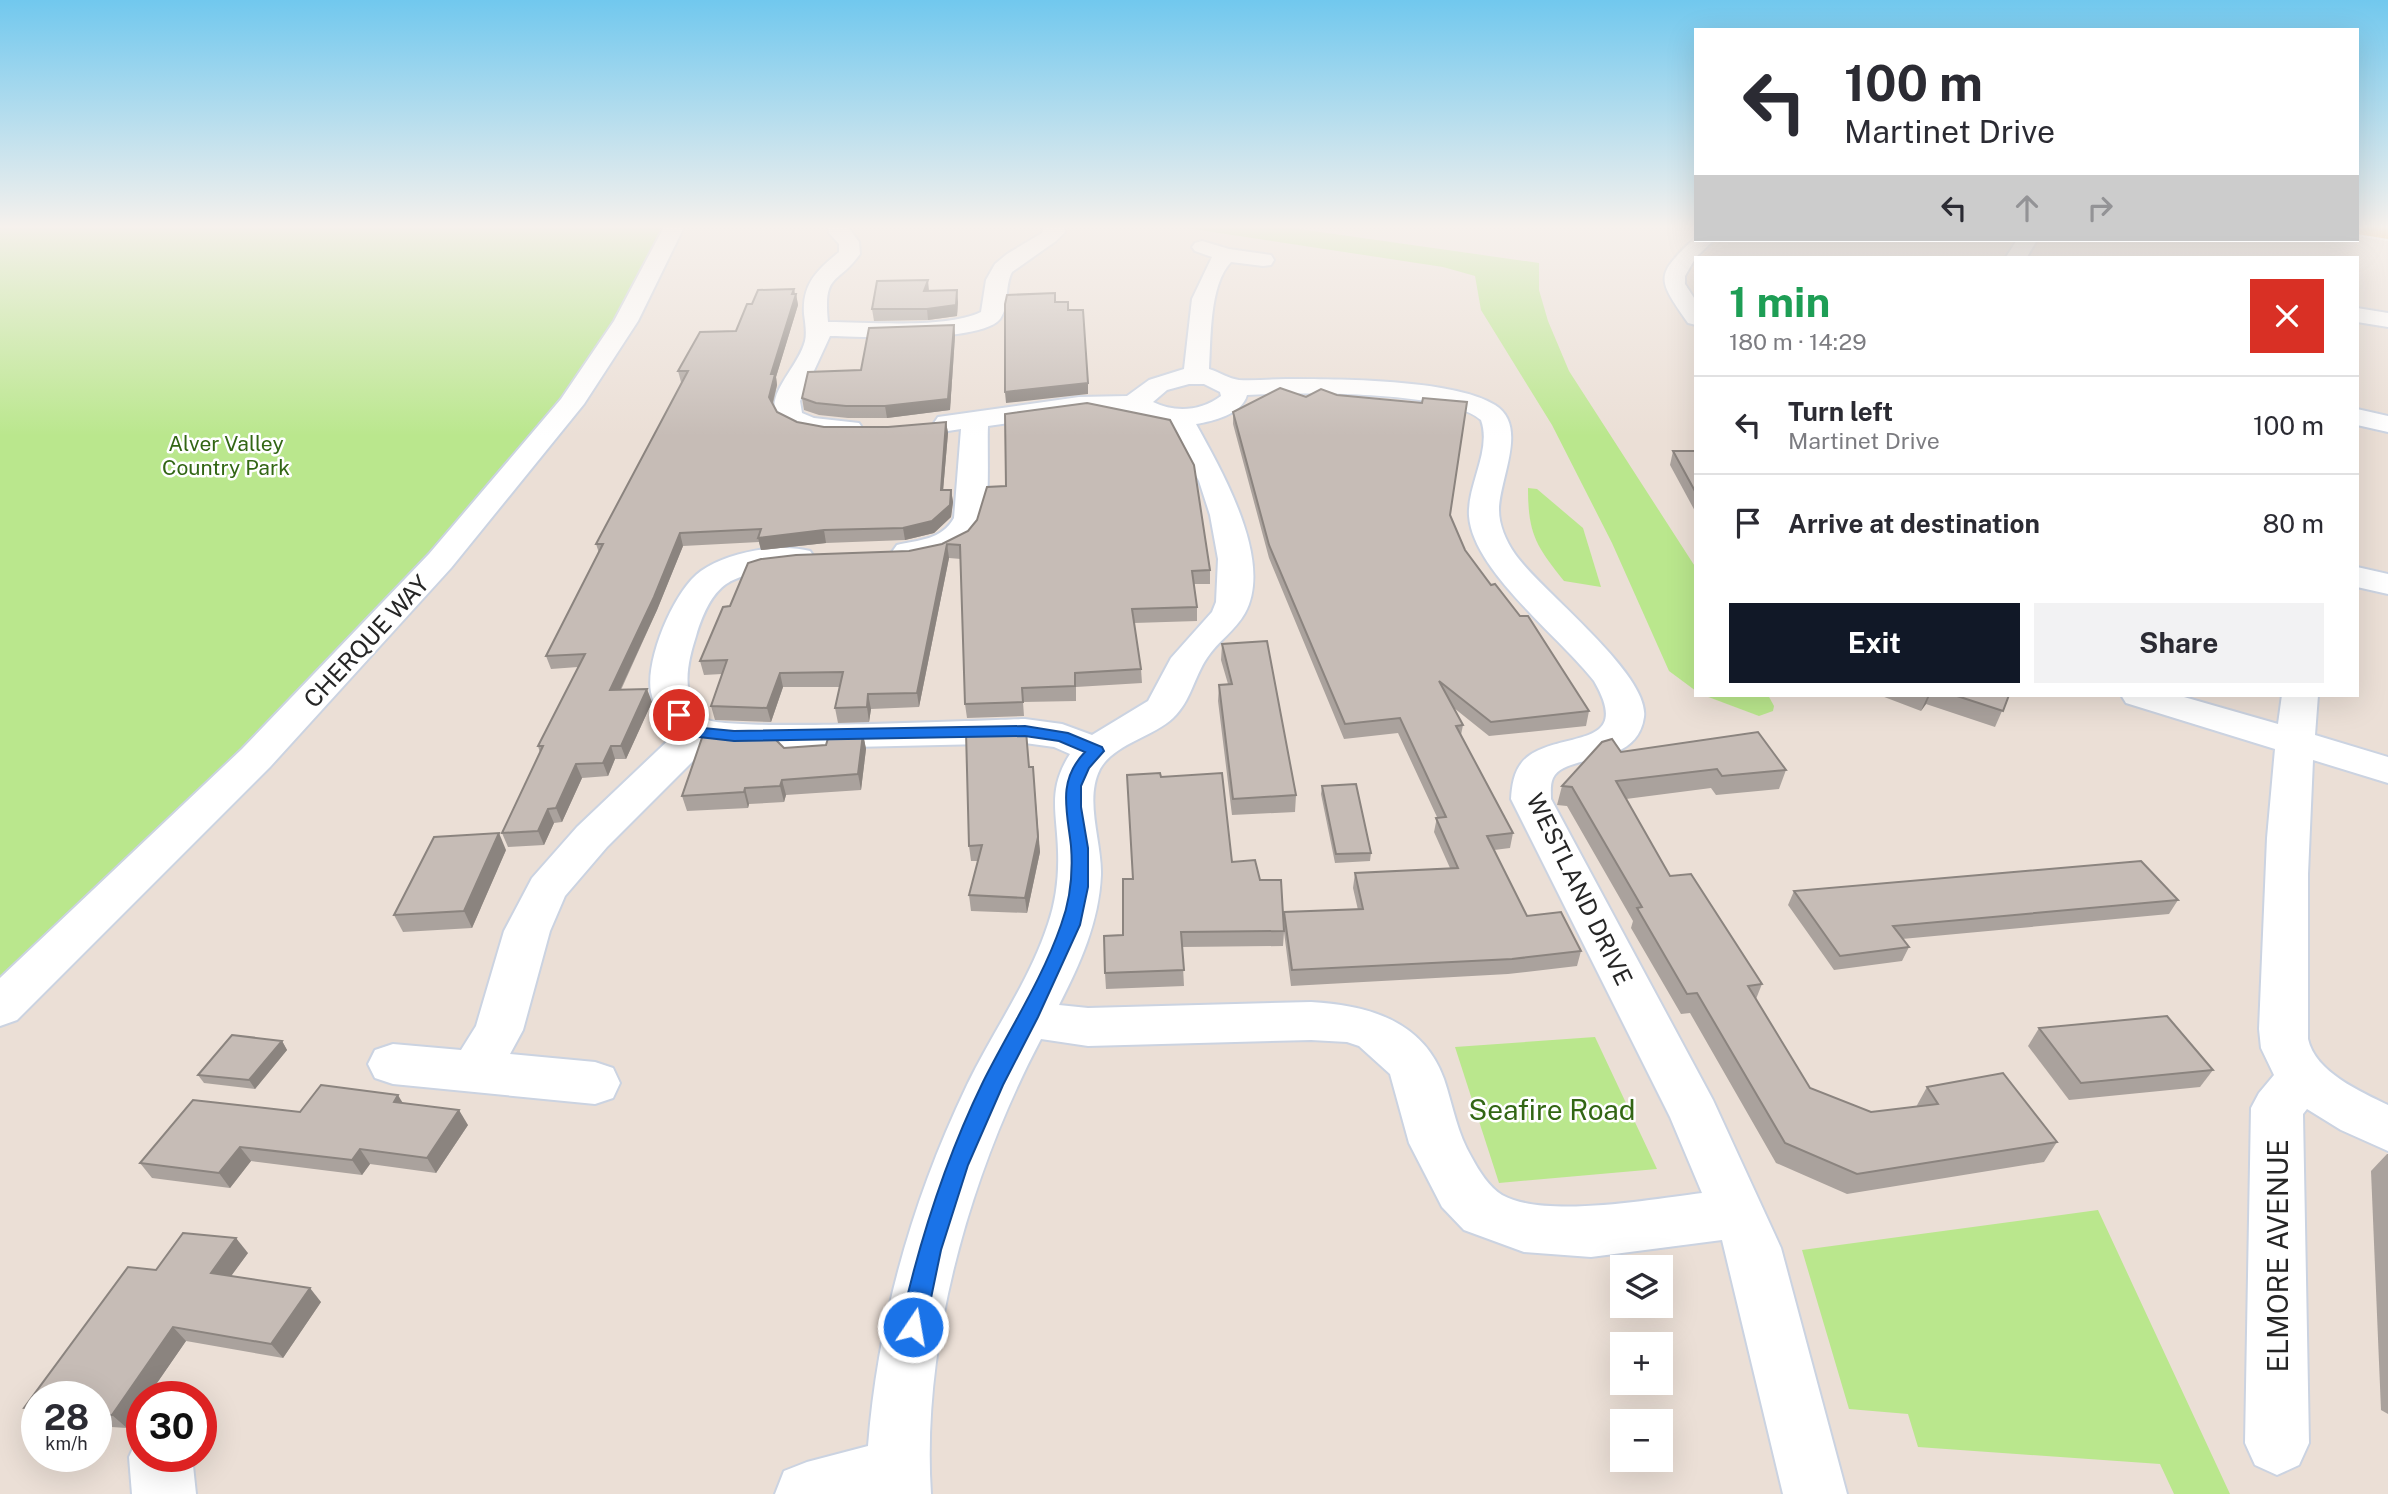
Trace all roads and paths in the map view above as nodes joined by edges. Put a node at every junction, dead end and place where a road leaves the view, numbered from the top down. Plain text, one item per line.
1 (638, 297) edge
2 (817, 297) edge
3 (994, 297) edge
4 (1204, 297) edge
5 (1681, 297) edge
6 (1694, 315) edge
7 (2359, 315) edge
8 (2388, 320) edge
9 (819, 329) junction
10 (1215, 382) junction
11 (1137, 404) junction
12 (1179, 417) junction
13 (2359, 417) edge
14 (975, 420) junction
15 (2388, 424) edge
16 (925, 425) edge
17 (875, 428) edge
18 (871, 554) edge
19 (833, 556) edge
20 (2359, 577) edge
21 (2388, 584) edge
22 (2146, 697) edge
23 (2300, 697) edge
24 (699, 733) junction
25 (2294, 742) junction
26 (1096, 751) junction
27 (2388, 770) edge
28 (0, 1007) edge
29 (1028, 1017) junction
30 (393, 1064) dead end
31 (474, 1072) junction
32 (2303, 1078) junction
33 (596, 1083) dead end
34 (2388, 1129) edge
35 (1738, 1213) junction
36 (2277, 1443) dead end
37 (898, 1482) edge
38 (807, 1494) edge
39 (1815, 1494) edge

1 - 28 street, CHERQUE WAY
2 - 9 street
3 - 9 street
4 - 10 street
5 - 6 street
7 - 8 street
9 - 17 street
10 - 11 street
10 - 12 street
10 - 35 street, WESTLAND DRIVE
11 - 12 street
11 - 14 street
12 - 26 street
13 - 15 street
14 - 16 street
14 - 18 street
19 - 24 street
20 - 21 street
22 - 25 street
23 - 25 street
24 - 26 street
24 - 31 street
25 - 27 street
25 - 32 street
26 - 29 street
29 - 35 street
29 - 37 street
30 - 31 street
31 - 33 street
32 - 34 street
32 - 36 street, ELMORE AVENUE
35 - 39 street, WESTLAND DRIVE
37 - 38 street

